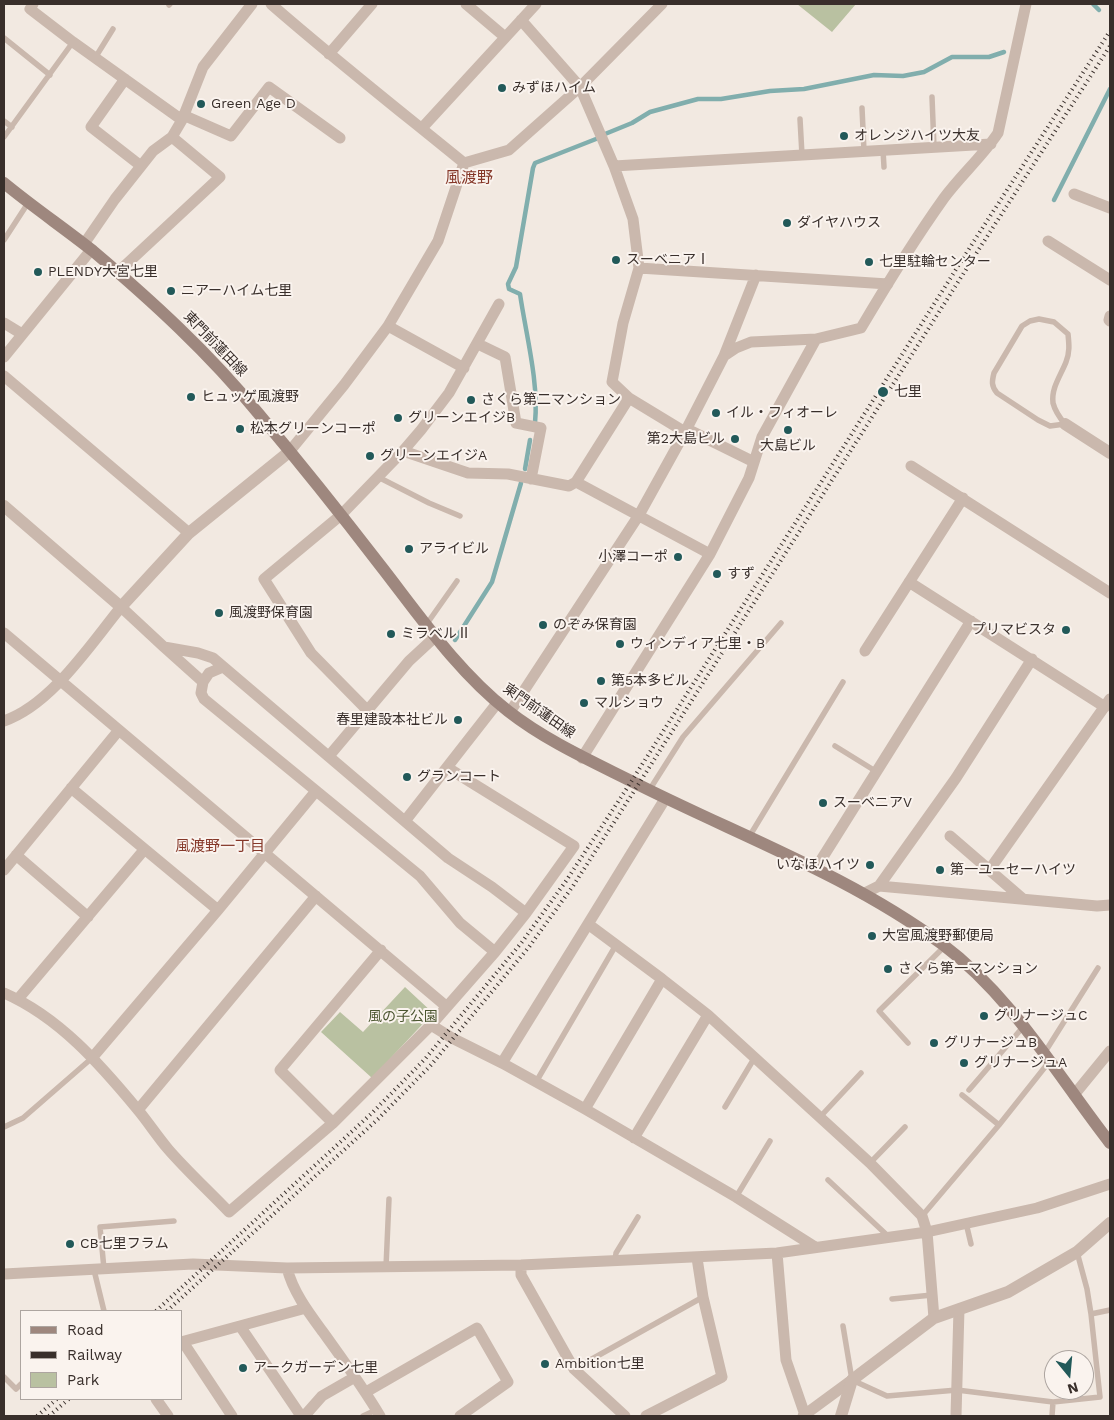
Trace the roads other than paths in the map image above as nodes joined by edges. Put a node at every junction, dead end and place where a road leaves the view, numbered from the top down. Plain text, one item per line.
1 (33, 4) edge
2 (252, 4) edge
3 (271, 4) edge
4 (372, 4) edge
5 (466, 4) edge
6 (536, 4) edge
7 (662, 4) edge
8 (1026, 4) edge
9 (521, 20) junction
10 (113, 29) dead end
11 (505, 37) junction
12 (4, 38) edge
13 (73, 42) junction
14 (328, 54) junction
15 (95, 58) junction
16 (50, 75) junction
17 (125, 79) junction
18 (580, 87) junction
19 (932, 96) dead end
20 (862, 108) dead end
21 (182, 117) junction
22 (800, 118) dead end
23 (4, 121) edge
24 (12, 127) junction
25 (422, 128) junction
26 (4, 137) edge
27 (172, 137) junction
28 (340, 138) dead end
29 (991, 144) junction
30 (934, 147) junction
31 (883, 150) junction
32 (864, 151) junction
33 (802, 155) junction
34 (464, 163) junction
35 (141, 166) junction
36 (614, 166) junction
37 (884, 167) dead end
38 (4, 183) edge
39 (1074, 194) dead end
40 (28, 203) junction
41 (1110, 208) edge
42 (4, 240) edge
43 (1048, 241) dead end
44 (87, 247) junction
45 (639, 268) junction
46 (117, 273) junction
47 (756, 275) junction
48 (1110, 280) edge
49 (888, 284) junction
50 (499, 304) dead end
51 (1110, 316) edge
52 (1110, 321) edge
53 (4, 323) edge
54 (388, 326) junction
55 (22, 334) junction
56 (816, 339) junction
57 (478, 344) junction
58 (724, 356) junction
59 (4, 357) edge
60 (464, 368) junction
61 (4, 376) edge
62 (629, 398) junction
63 (1065, 424) junction
64 (686, 431) junction
65 (403, 451) junction
66 (289, 452) junction
67 (1110, 453) edge
68 (754, 462) junction
69 (911, 466) dead end
70 (378, 477) junction
71 (531, 479) junction
72 (576, 482) junction
73 (963, 498) junction
74 (4, 506) edge
75 (342, 515) junction
76 (639, 515) junction
77 (460, 516) dead end
78 (189, 533) junction
79 (710, 554) junction
80 (457, 580) dead end
81 (909, 582) junction
82 (1110, 592) edge
83 (121, 607) junction
84 (971, 621) junction
85 (782, 623) dead end
86 (426, 625) junction
87 (4, 632) edge
88 (435, 637) junction
89 (164, 647) junction
90 (865, 651) dead end
91 (1032, 660) junction
92 (223, 667) junction
93 (61, 681) junction
94 (202, 682) junction
95 (842, 682) dead end
96 (498, 702) junction
97 (1108, 703) edge
98 (367, 710) junction
99 (510, 712) junction
100 (4, 721) edge
101 (119, 730) junction
102 (835, 746) dead end
103 (329, 756) junction
104 (582, 758) junction
105 (448, 768) junction
106 (876, 772) junction
107 (71, 788) junction
108 (649, 791) junction
109 (316, 792) junction
110 (665, 799) junction
111 (405, 821) junction
112 (950, 836) dead end
113 (749, 837) junction
114 (144, 850) junction
115 (265, 853) junction
116 (16, 855) junction
117 (816, 868) junction
118 (990, 869) junction
119 (4, 870) edge
120 (879, 886) junction
121 (863, 894) junction
122 (316, 896) junction
123 (1023, 899) junction
124 (1110, 905) edge
125 (218, 910) junction
126 (526, 912) junction
127 (88, 916) junction
128 (588, 924) junction
129 (616, 945) junction
130 (945, 946) junction
131 (381, 950) junction
132 (495, 952) junction
133 (1098, 968) dead end
134 (662, 979) junction
135 (4, 993) edge
136 (18, 1000) junction
137 (447, 1007) junction
138 (708, 1015) junction
139 (431, 1025) junction
140 (1023, 1027) junction
141 (908, 1043) dead end
142 (1110, 1051) edge
143 (755, 1056) junction
144 (92, 1058) junction
145 (1046, 1058) junction
146 (502, 1063) junction
147 (861, 1073) dead end
148 (536, 1082) junction
149 (969, 1090) dead end
150 (962, 1095) dead end
151 (1074, 1095) junction
152 (725, 1106) dead end
153 (585, 1109) junction
154 (138, 1110) junction
155 (820, 1117) junction
156 (333, 1123) junction
157 (999, 1125) junction
158 (4, 1127) edge
159 (905, 1127) dead end
160 (634, 1138) junction
161 (770, 1141) dead end
162 (1110, 1143) edge
163 (870, 1163) junction
164 (828, 1180) dead end
165 (1110, 1184) edge
166 (736, 1197) junction
167 (389, 1199) dead end
168 (922, 1216) junction
169 (638, 1217) dead end
170 (174, 1221) dead end
171 (1110, 1223) edge
172 (966, 1224) junction
173 (927, 1232) junction
174 (889, 1237) junction
175 (971, 1244) dead end
176 (815, 1247) junction
177 (1077, 1252) junction
178 (777, 1253) junction
179 (697, 1258) junction
180 (615, 1261) junction
181 (521, 1265) junction
182 (386, 1267) junction
183 (287, 1268) junction
184 (99, 1269) junction
185 (4, 1274) edge
186 (932, 1295) junction
187 (704, 1297) junction
188 (892, 1299) dead end
189 (306, 1308) junction
190 (959, 1309) junction
191 (104, 1310) edge
192 (1110, 1310) edge
193 (1091, 1314) junction
194 (934, 1318) junction
195 (240, 1326) junction
196 (843, 1326) dead end
197 (182, 1342) edge
198 (574, 1368) junction
199 (4, 1377) edge
200 (355, 1377) junction
201 (852, 1380) junction
202 (20, 1385) edge
203 (957, 1390) junction
204 (366, 1392) junction
205 (157, 1400) edge
206 (1053, 1402) junction
207 (378, 1413) edge
208 (804, 1415) edge
209 (168, 1416) edge
210 (232, 1416) edge
211 (302, 1416) edge
212 (363, 1416) edge
213 (460, 1416) edge
214 (625, 1416) edge
215 (646, 1416) edge
216 (840, 1416) edge
217 (956, 1416) edge
218 (1052, 1416) edge

1 - 13 street
2 - 21 street
3 - 14 street
4 - 14 street
5 - 11 street
6 - 9 street
7 - 18 street
8 - 29 street
9 - 11 street
9 - 18 street
10 - 15 lane
11 - 25 street
12 - 16 lane
13 - 15 street
13 - 16 lane
14 - 25 street
15 - 17 street
16 - 24 lane
17 - 21 street
17 - 35 street
18 - 34 street
18 - 36 street
19 - 30 lane
20 - 32 lane
21 - 27 street
21 - 28 street
22 - 33 lane
23 - 24 lane
24 - 26 lane
25 - 34 street
27 - 35 street
27 - 46 street
29 - 30 street
29 - 49 street
30 - 31 street
31 - 32 street
31 - 37 lane
32 - 33 street
33 - 36 street
34 - 54 street
35 - 44 street
36 - 45 street
38 - 40 main road, 東門前蓮田線
39 - 41 street
40 - 42 lane
40 - 44 main road, 東門前蓮田線
43 - 48 street
44 - 46 main road, 東門前蓮田線
44 - 55 street
45 - 47 street
45 - 62 street
46 - 66 main road, 東門前蓮田線
47 - 49 street
47 - 58 street
49 - 56 street
50 - 57 street
51 - 52 street
53 - 55 street
54 - 60 street
54 - 66 street
55 - 59 street
56 - 58 street
56 - 68 street
57 - 60 street
57 - 71 street
58 - 64 street
60 - 65 street
61 - 78 street
62 - 64 street
62 - 72 street
63 - 63 lane
63 - 67 street
64 - 68 street
64 - 76 street
65 - 70 street
65 - 71 street
66 - 75 main road, 東門前蓮田線
66 - 78 street
68 - 79 street
69 - 73 street
70 - 75 street
70 - 77 lane
71 - 72 street
72 - 76 street
73 - 81 street
73 - 82 street
74 - 83 street
75 - 86 main road, 東門前蓮田線
75 - 98 street
76 - 79 street
76 - 99 street
78 - 83 street
79 - 104 street
80 - 86 lane
81 - 84 street
81 - 90 street
83 - 89 street
83 - 93 street
84 - 91 street
84 - 106 street
85 - 108 lane
86 - 88 main road, 東門前蓮田線
87 - 93 street
88 - 96 main road, 東門前蓮田線
88 - 98 street
89 - 92 street
89 - 94 street
91 - 97 street
91 - 120 street
92 - 94 street
92 - 103 street
93 - 100 street
93 - 101 street
94 - 109 street
95 - 113 lane
96 - 99 main road, 東門前蓮田線
96 - 105 street
97 - 118 street
98 - 103 street
99 - 104 main road, 東門前蓮田線
101 - 107 street
101 - 115 street
102 - 106 lane
103 - 111 street
104 - 108 main road, 東門前蓮田線
105 - 111 street
105 - 126 street
106 - 117 street
107 - 114 street
107 - 116 street
108 - 110 main road, 東門前蓮田線
109 - 115 street
109 - 132 street
110 - 113 main road, 東門前蓮田線
110 - 128 street
111 - 126 street
112 - 118 street
113 - 117 main road, 東門前蓮田線
114 - 125 street
114 - 127 street
115 - 122 street
115 - 125 street
116 - 119 street
116 - 127 street
117 - 121 main road, 東門前蓮田線
118 - 123 street
120 - 121 street
120 - 123 street
121 - 130 main road, 東門前蓮田線
122 - 131 street
122 - 154 street
123 - 124 street
125 - 144 street
126 - 132 street
127 - 136 street
128 - 129 street
128 - 146 street
129 - 134 street
129 - 148 lane
130 - 140 main road, 東門前蓮田線
130 - 141 lane
131 - 137 street
131 - 156 street
132 - 137 street
133 - 145 lane
134 - 138 street
134 - 153 street
135 - 136 street
136 - 144 street
137 - 139 street
138 - 143 street
138 - 160 street
139 - 146 street
139 - 156 street
140 - 145 main road, 東門前蓮田線
140 - 149 lane
142 - 151 street
143 - 152 lane
143 - 155 street
144 - 154 street
144 - 158 lane
145 - 151 main road, 東門前蓮田線
145 - 157 lane
146 - 148 street
147 - 155 lane
148 - 153 street
150 - 157 lane
151 - 162 main road, 東門前蓮田線
153 - 160 street
154 - 156 street
155 - 163 street
157 - 168 lane
159 - 163 lane
160 - 166 street
161 - 166 lane
163 - 168 street
164 - 174 lane
165 - 172 street
166 - 176 street
167 - 182 lane
168 - 173 street
169 - 180 lane
170 - 184 lane
171 - 177 street
172 - 173 street
172 - 175 lane
173 - 174 street
173 - 186 street
174 - 176 street
176 - 178 street
177 - 190 street
177 - 193 lane
178 - 179 street
178 - 208 street
179 - 180 street
179 - 187 street
180 - 181 street
181 - 182 street
181 - 198 street
182 - 183 street
183 - 184 street
183 - 189 street
184 - 185 street
184 - 191 lane
186 - 188 lane
186 - 194 street
187 - 198 lane
187 - 215 street
189 - 195 street
189 - 200 street
190 - 194 street
190 - 203 street
192 - 193 lane
193 - 206 lane
194 - 201 street
195 - 197 street
195 - 211 street
196 - 201 lane
197 - 210 street
198 - 214 street
199 - 202 lane
200 - 204 street
200 - 211 street
201 - 203 lane
201 - 208 street
201 - 216 street
203 - 206 lane
203 - 217 street
204 - 207 street
204 - 213 street
205 - 209 street
206 - 218 lane
207 - 212 lane

